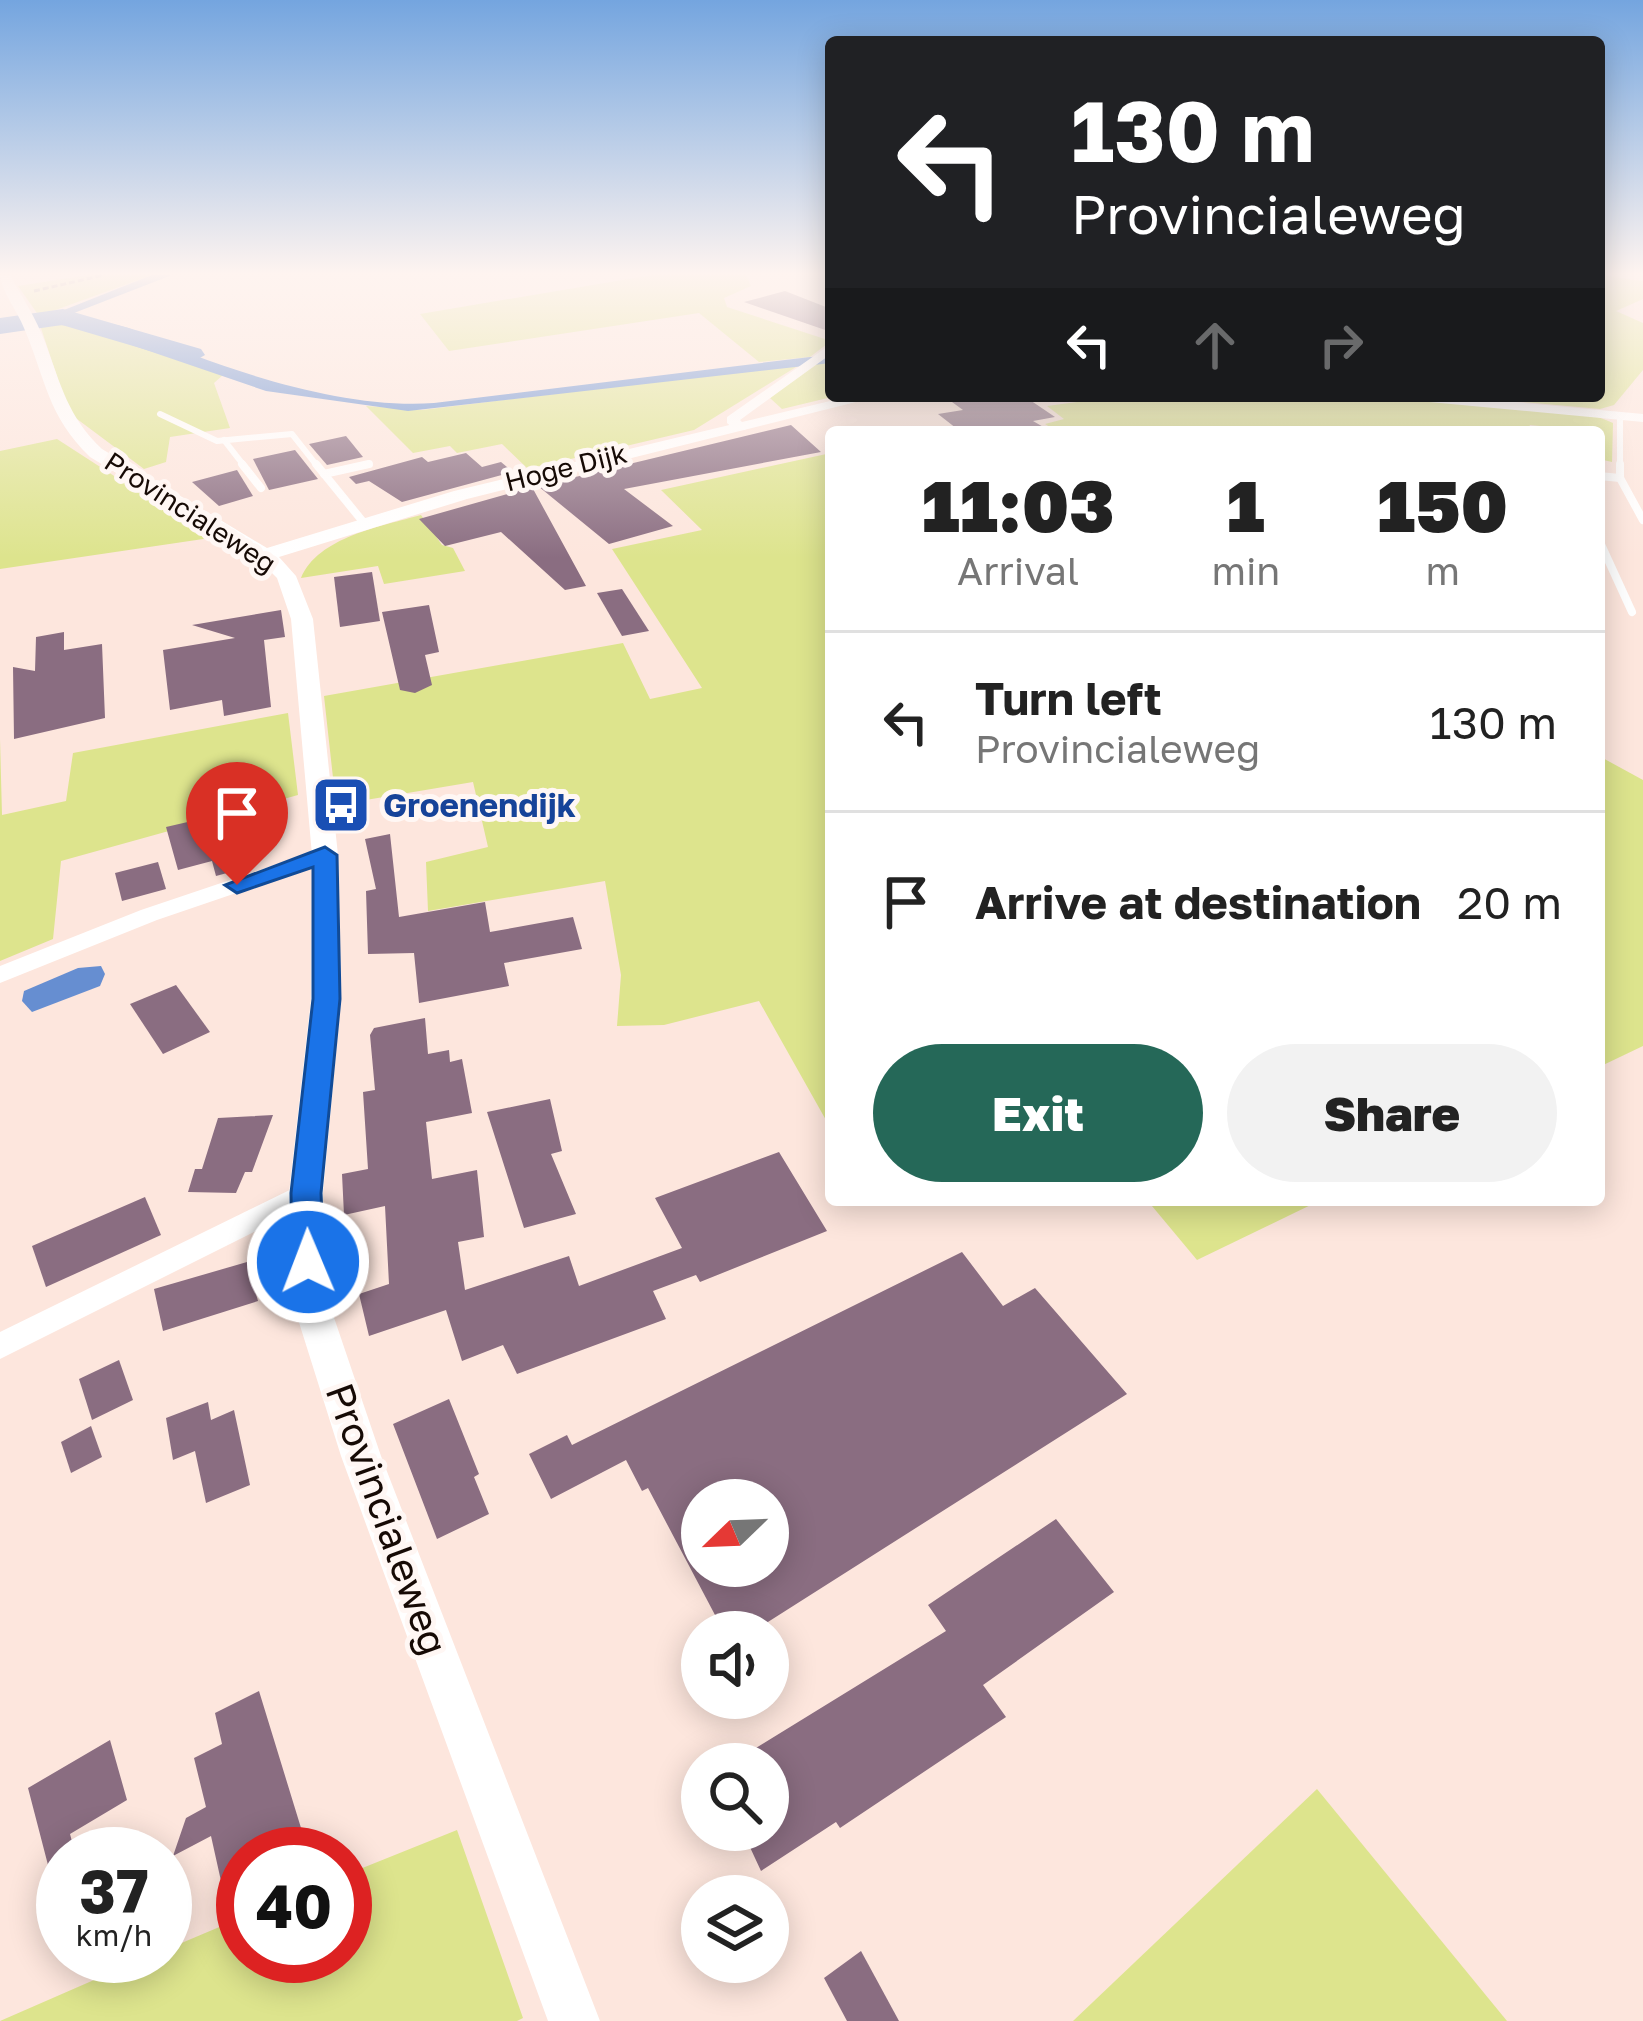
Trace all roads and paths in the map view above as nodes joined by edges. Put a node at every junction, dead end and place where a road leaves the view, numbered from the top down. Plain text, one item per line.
1 (43, 369) edge
2 (802, 369) edge
3 (846, 402) edge
4 (1472, 402) edge
5 (160, 414) dead end
6 (1620, 416) junction
7 (1643, 418) edge
8 (740, 427) junction
9 (224, 440) junction
10 (369, 464) dead end
11 (324, 474) junction
12 (1605, 477) edge
13 (1620, 478) junction
14 (261, 488) dead end
15 (1643, 520) edge
16 (364, 523) junction
17 (1605, 553) edge
18 (265, 555) junction
19 (1632, 612) dead end
20 (325, 855) junction
21 (0, 975) edge
22 (306, 1193) junction
23 (0, 1346) edge
24 (574, 2021) edge

1 - 18 street, Provincialeweg
2 - 8 street
3 - 8 street, Hoge Dijk
4 - 6 street
5 - 9 lane
6 - 7 street
6 - 13 lane
8 - 16 street, Hoge Dijk
9 - 11 lane
9 - 14 lane
10 - 11 lane
11 - 16 lane
12 - 13 lane
13 - 15 lane
16 - 18 street, Hoge Dijk
17 - 19 lane
18 - 20 street, Provincialeweg
20 - 21 street
20 - 22 street, Provincialeweg
22 - 23 street
22 - 24 street, Provincialeweg

